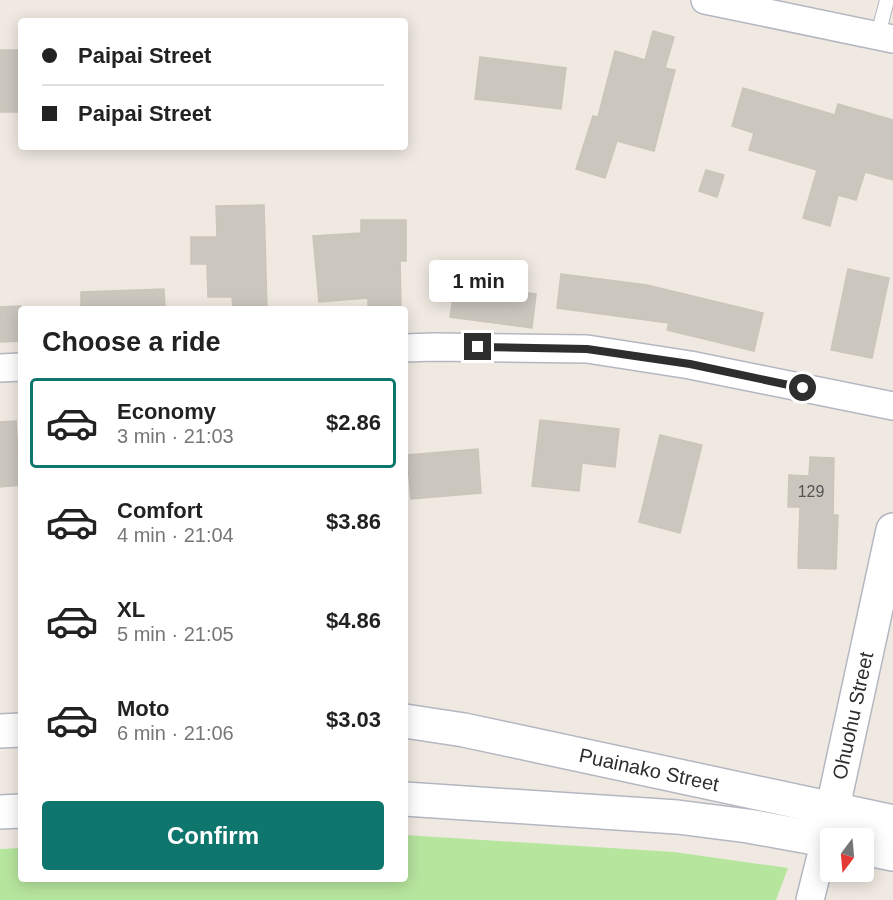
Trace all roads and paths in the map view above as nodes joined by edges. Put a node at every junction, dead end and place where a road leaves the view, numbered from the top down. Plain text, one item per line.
1 (705, 0) edge
2 (886, 0) edge
3 (886, 37) edge
4 (408, 348) edge
5 (18, 367) edge
6 (0, 368) edge
7 (893, 406) edge
8 (893, 530) edge
9 (408, 721) edge
10 (18, 730) edge
11 (0, 731) edge
12 (408, 799) edge
13 (18, 811) edge
14 (0, 812) edge
15 (893, 822) edge
16 (823, 828) edge
17 (830, 828) edge
18 (846, 828) edge
19 (820, 830) edge
20 (874, 850) edge
21 (893, 854) edge
22 (820, 865) edge
23 (810, 900) edge

1 - 3 street
2 - 3 lane
4 - 7 street
5 - 6 street
8 - 17 street, Ohuohu Street
9 - 16 street, Puainako Street
10 - 11 street
12 - 19 street, Puainako Street
13 - 14 street
15 - 18 street, Puainako Street
20 - 21 street
22 - 23 street, Ohuohu Street

